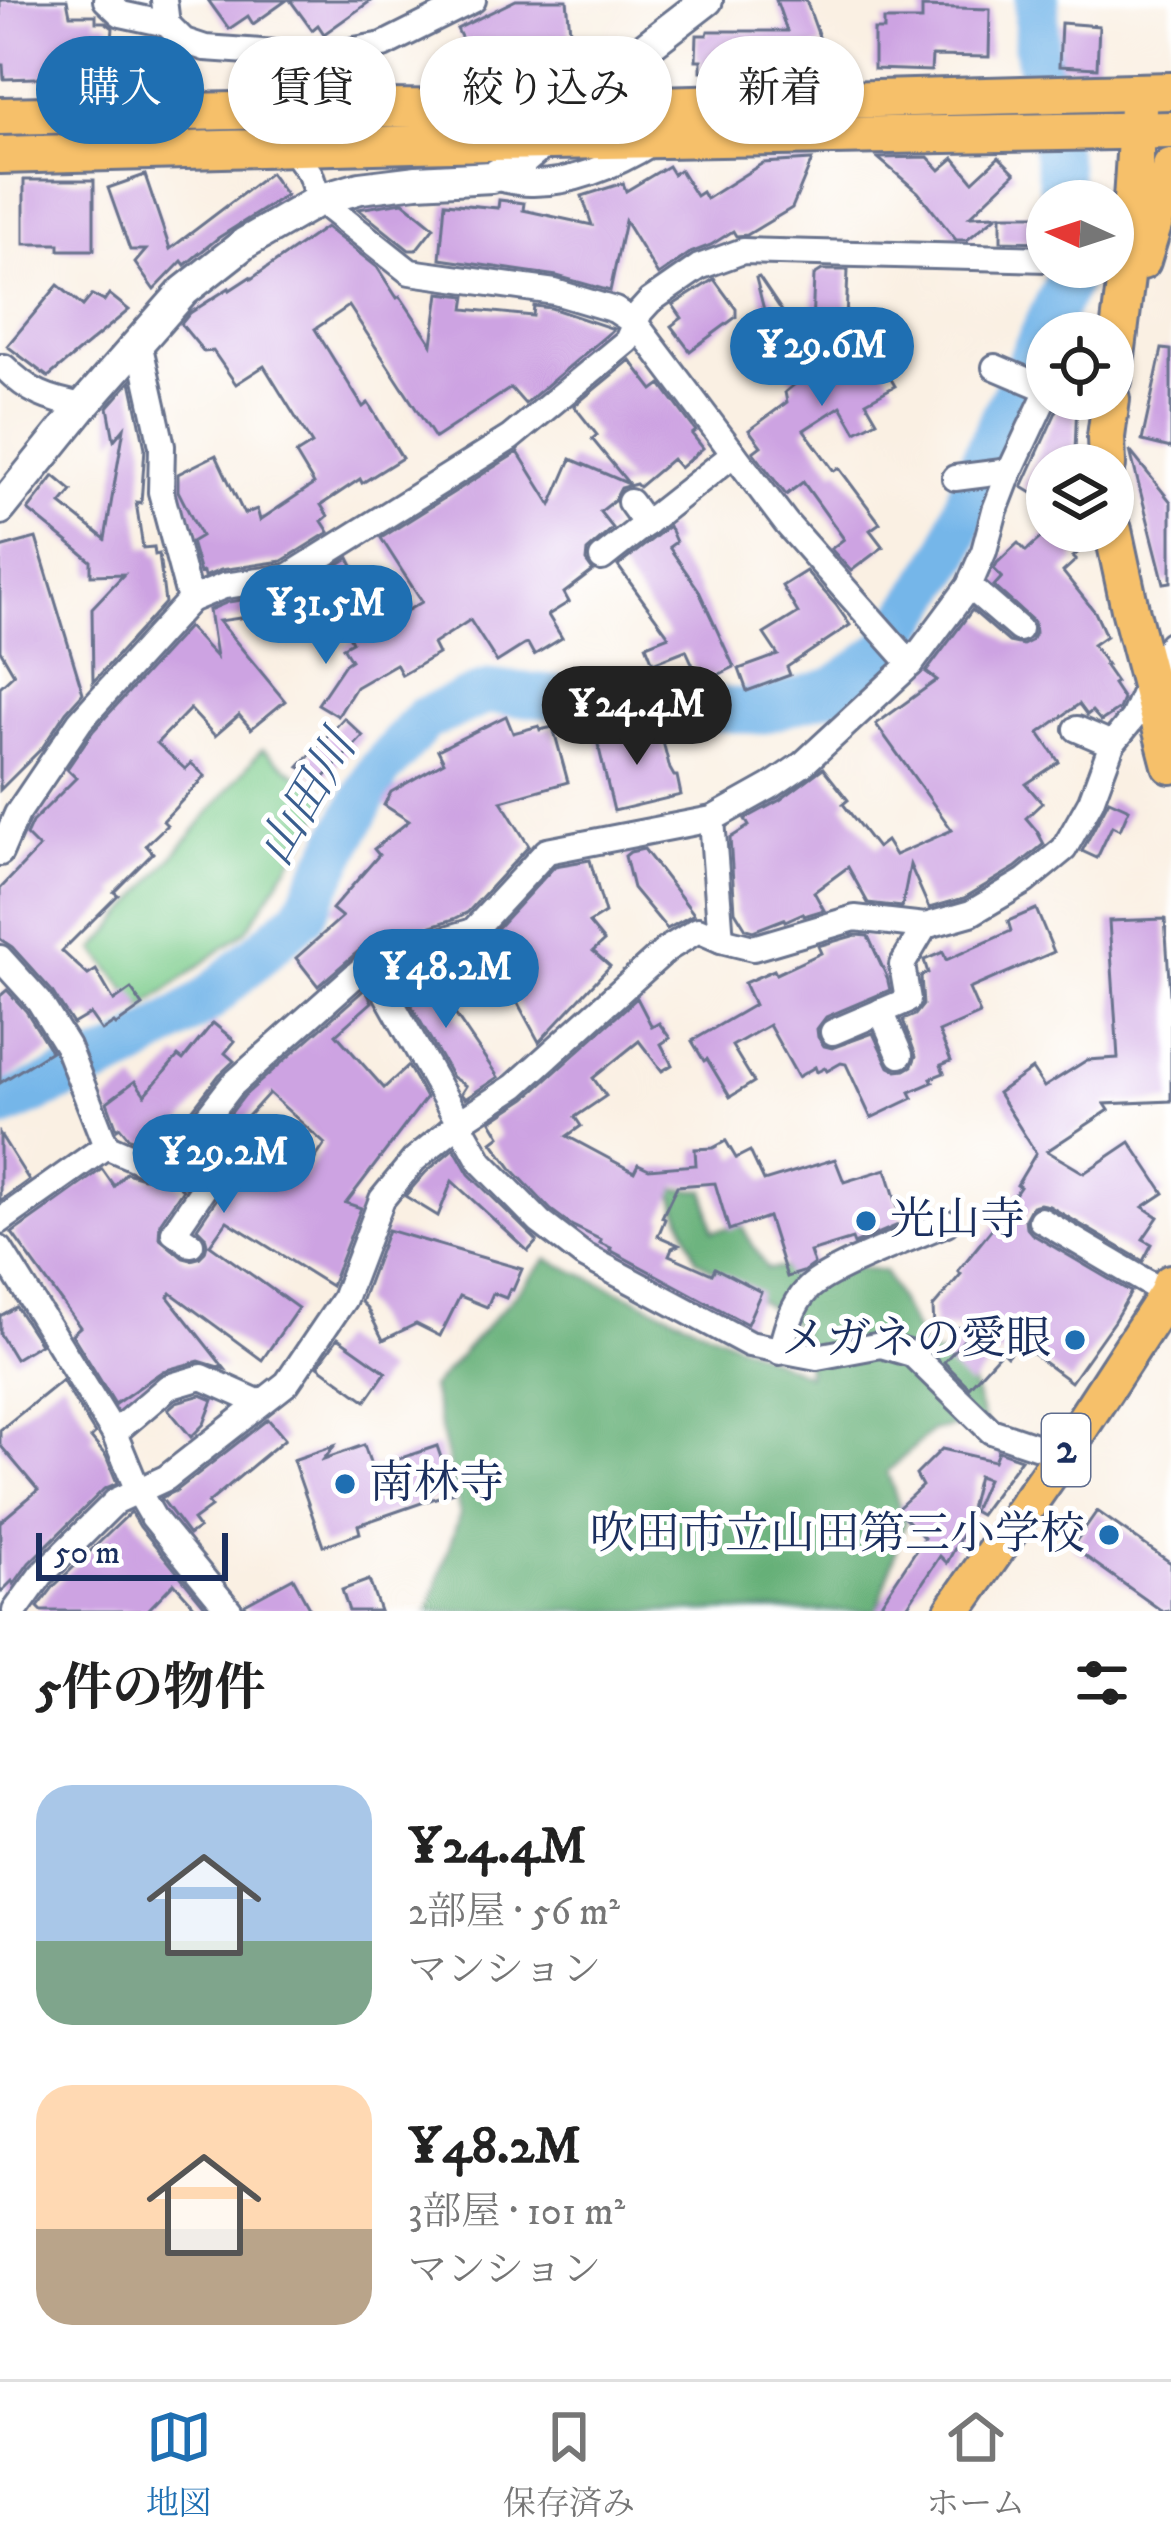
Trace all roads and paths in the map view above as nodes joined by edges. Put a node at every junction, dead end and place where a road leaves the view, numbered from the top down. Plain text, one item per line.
1 (106, 0) edge
2 (473, 0) edge
3 (707, 0) edge
4 (165, 12) edge
5 (660, 36) edge
6 (1154, 92) edge
7 (672, 104) edge
8 (420, 108) edge
9 (0, 116) edge
10 (1155, 130) edge
11 (672, 140) edge
12 (420, 144) edge
13 (542, 144) edge
14 (650, 144) edge
15 (291, 147) junction
16 (0, 155) edge
17 (1171, 167) edge
18 (492, 177) junction
19 (319, 200) junction
20 (1134, 209) edge
21 (1026, 258) edge
22 (1124, 312) edge
23 (636, 324) junction
24 (139, 342) junction
25 (0, 367) edge
26 (994, 367) dead end
27 (1026, 381) edge
28 (83, 406) junction
29 (1034, 420) edge
30 (734, 454) junction
31 (1010, 471) junction
32 (955, 478) dead end
33 (630, 502) dead end
34 (0, 509) edge
35 (646, 524) junction
36 (1118, 552) edge
37 (602, 559) dead end
38 (969, 586) junction
39 (190, 600) junction
40 (1019, 629) dead end
41 (1171, 644) edge
42 (911, 664) junction
43 (1150, 681) junction
44 (1078, 729) dead end
45 (1112, 745) junction
46 (1171, 765) edge
47 (712, 819) junction
48 (0, 853) edge
49 (925, 926) junction
50 (721, 940) junction
51 (0, 958) edge
52 (369, 963) junction
53 (881, 1011) junction
54 (833, 1032) dead end
55 (901, 1055) dead end
56 (460, 1122) junction
57 (106, 1146) junction
58 (172, 1161) junction
59 (1041, 1220) dead end
60 (0, 1221) edge
61 (946, 1223) dead end
62 (191, 1244) dead end
63 (0, 1249) edge
64 (1169, 1289) edge
65 (780, 1352) junction
66 (260, 1403) junction
67 (114, 1433) junction
68 (1063, 1455) junction
69 (138, 1491) junction
70 (15, 1611) edge
71 (230, 1611) edge
72 (953, 1611) edge

1 - 4 street
2 - 4 street
3 - 5 street
6 - 7 main road
6 - 10 main road
8 - 9 main road
10 - 11 main road
10 - 20 main road
12 - 15 main road
13 - 18 street
14 - 18 street
15 - 16 main road
15 - 19 street
17 - 22 main road
18 - 19 street
19 - 23 street
19 - 24 street
21 - 23 street
23 - 30 street
23 - 39 street
24 - 28 street
24 - 39 street
25 - 28 street
26 - 27 street
28 - 34 street
29 - 31 street
30 - 35 street
30 - 42 street
31 - 32 street
31 - 38 street
33 - 35 street
35 - 37 street
36 - 43 main road
38 - 40 street
38 - 42 street
39 - 48 street
41 - 43 street
42 - 47 street
43 - 45 street
43 - 46 main road
44 - 45 street
45 - 49 street
47 - 50 street
47 - 52 street
49 - 50 street
49 - 53 street
50 - 56 street
51 - 57 street
52 - 56 street
52 - 58 street
53 - 54 street
53 - 55 street
56 - 65 street
56 - 66 street
57 - 58 street
57 - 60 street
58 - 62 street
59 - 64 street
61 - 65 street
63 - 67 street
64 - 68 main road, 2
65 - 68 street
66 - 67 street
66 - 69 street
67 - 69 street
68 - 72 main road, 2
69 - 70 street
69 - 71 street

